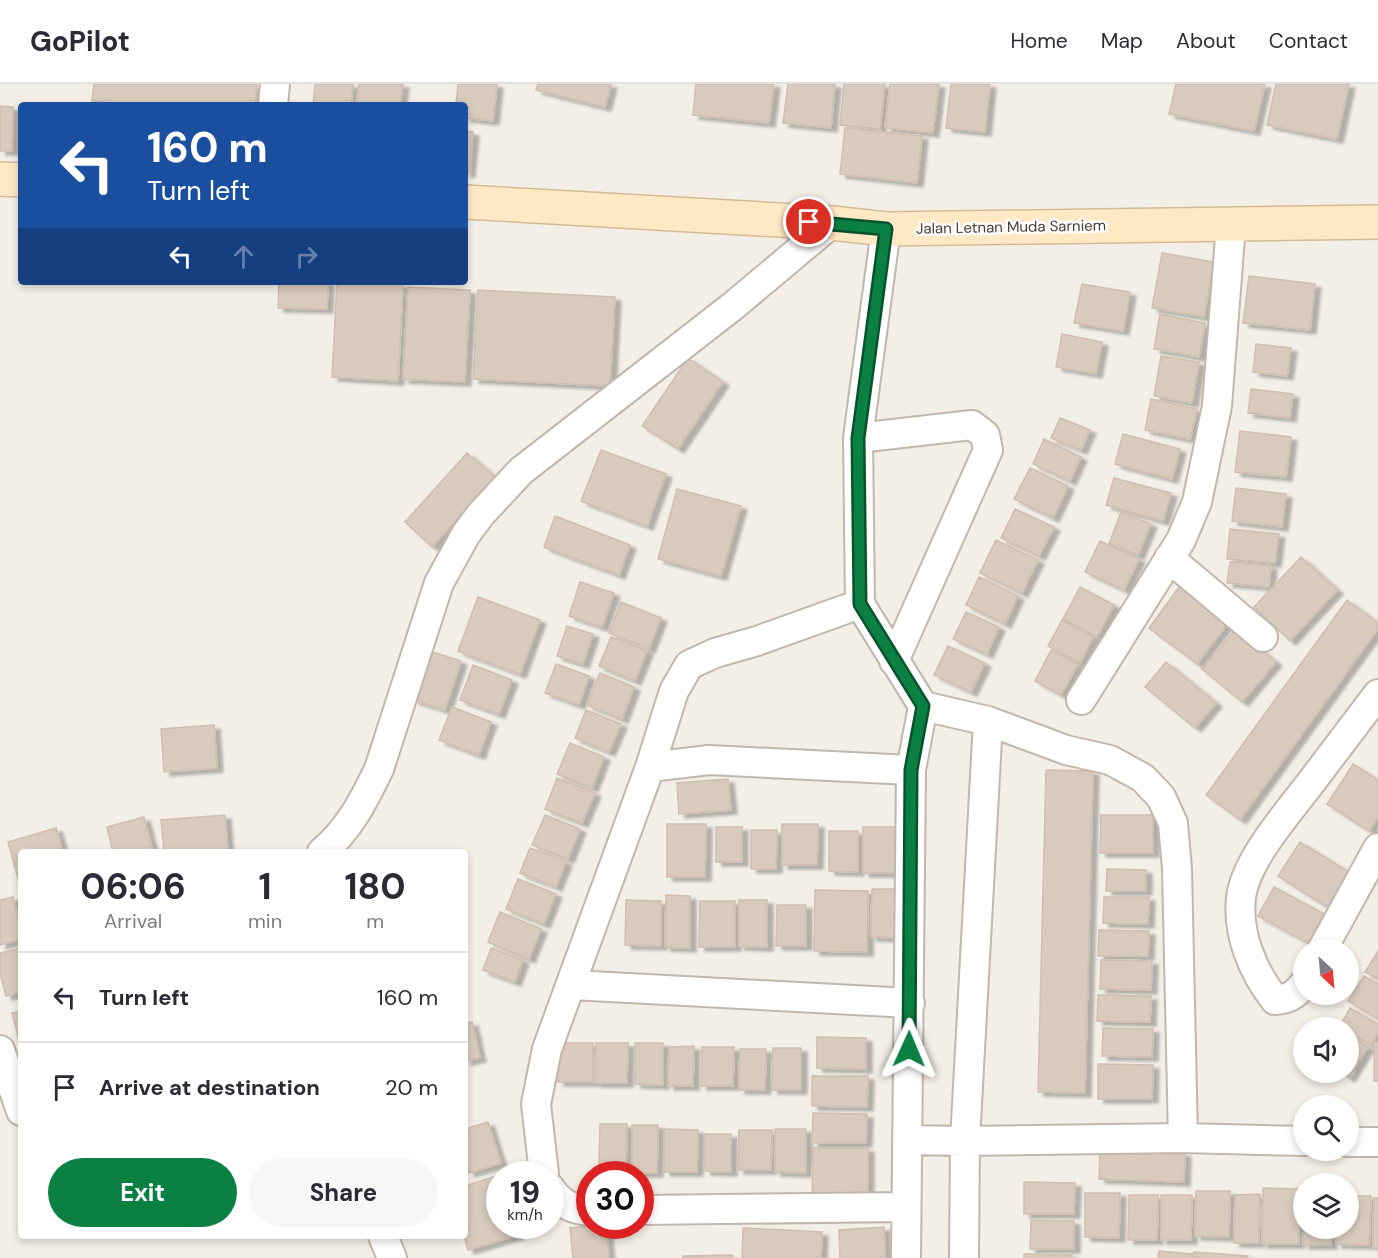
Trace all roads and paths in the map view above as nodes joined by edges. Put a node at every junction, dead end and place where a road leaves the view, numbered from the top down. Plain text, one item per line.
1 (275, 84) edge
2 (273, 102) edge
3 (0, 179) edge
4 (18, 180) edge
5 (468, 202) edge
6 (1378, 222) edge
7 (832, 223) junction
8 (1231, 224) junction
9 (886, 229) junction
10 (858, 438) junction
11 (1169, 558) junction
12 (860, 604) junction
13 (1263, 637) dead end
14 (894, 661) junction
15 (1081, 700) dead end
16 (923, 706) junction
17 (1374, 708) edge
18 (988, 721) junction
19 (650, 767) junction
20 (911, 770) junction
21 (1378, 848) edge
22 (326, 849) edge
23 (1328, 939) edge
24 (572, 985) junction
25 (1293, 996) edge
26 (910, 1003) junction
27 (0, 1050) edge
28 (18, 1102) edge
29 (1183, 1138) junction
30 (908, 1140) junction
31 (965, 1141) junction
32 (1293, 1141) edge
33 (1359, 1142) edge
34 (1378, 1142) edge
35 (543, 1161) edge
36 (906, 1207) junction
37 (654, 1210) edge
38 (385, 1239) edge
39 (392, 1258) edge
40 (906, 1258) edge
41 (964, 1258) edge

1 - 2 street
3 - 4 main road
5 - 7 main road, Jalan Letnan Muda Sarniem
6 - 8 main road, Jalan Letnan Muda Sarniem
7 - 9 main road, Jalan Letnan Muda Sarniem
7 - 22 street
8 - 9 main road, Jalan Letnan Muda Sarniem
8 - 11 street
9 - 10 street
10 - 12 street
10 - 14 street
11 - 13 street
11 - 15 street
12 - 14 street
12 - 19 street
14 - 16 street
16 - 18 street
16 - 20 street
17 - 25 street
18 - 29 street
18 - 31 street
19 - 20 street
19 - 24 street
20 - 26 street
21 - 23 street
24 - 26 street
24 - 35 street
26 - 30 street
27 - 28 street
29 - 31 street
29 - 32 street
30 - 31 street
30 - 36 street
31 - 41 street
33 - 34 street
36 - 37 street
36 - 40 street
38 - 39 street

